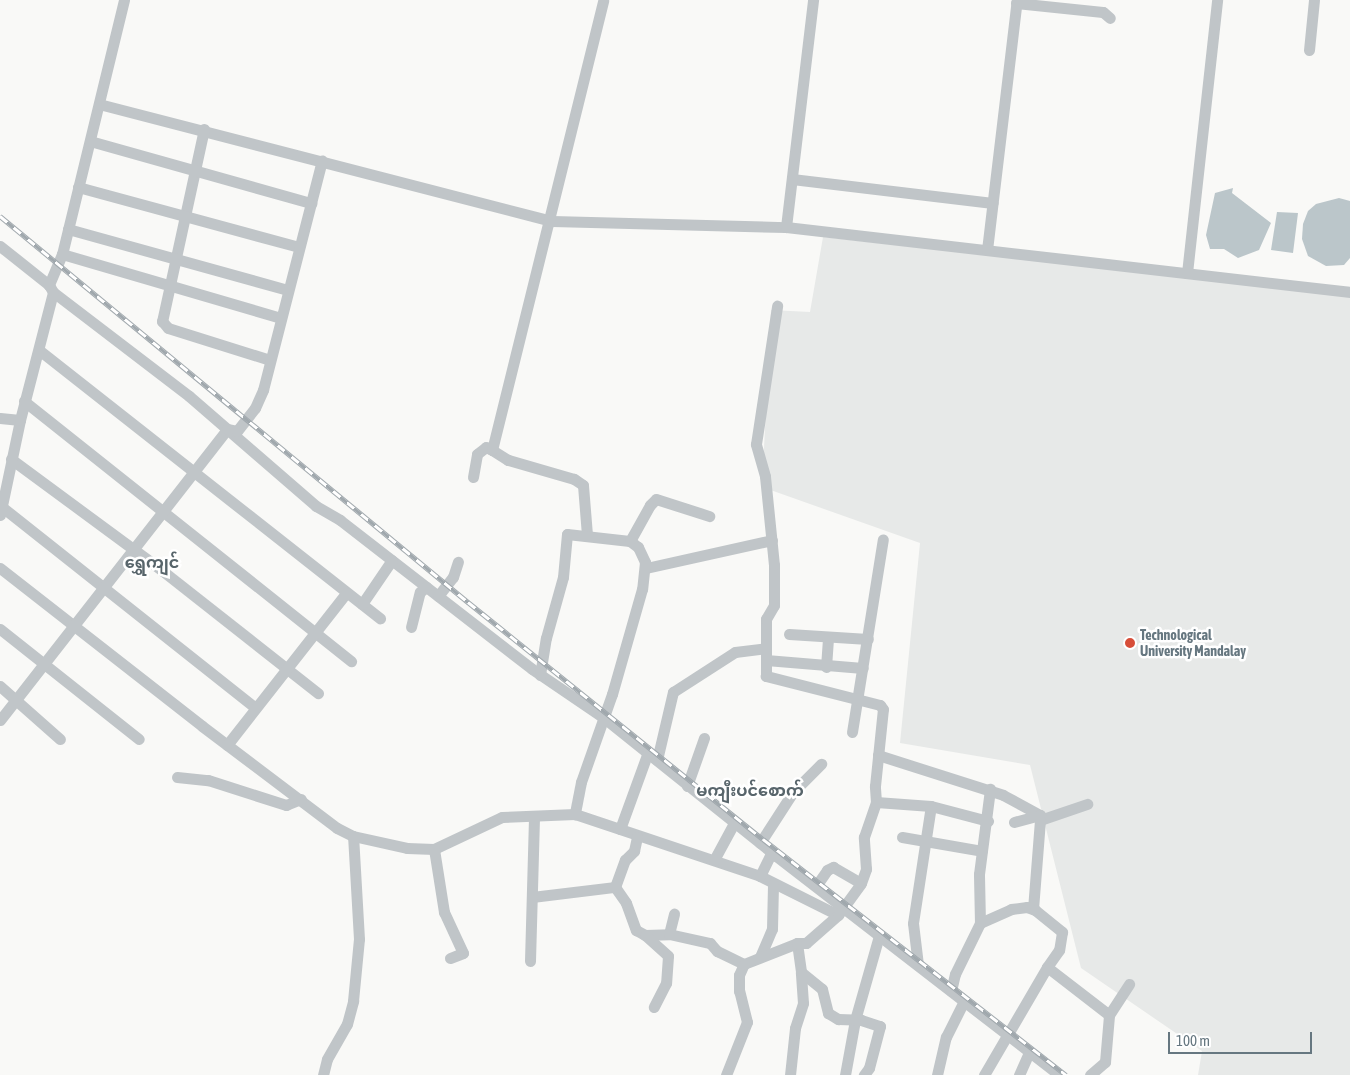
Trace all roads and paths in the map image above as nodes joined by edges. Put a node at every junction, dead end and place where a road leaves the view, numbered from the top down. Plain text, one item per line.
1 (124, 0) edge
2 (603, 0) edge
3 (814, 0) edge
4 (1217, 0) edge
5 (1314, 0) edge
6 (1016, 1) edge
7 (1110, 18) dead end
8 (1309, 50) dead end
9 (99, 104) junction
10 (204, 129) junction
11 (90, 141) junction
12 (322, 160) junction
13 (195, 173) junction
14 (792, 179) junction
15 (78, 187) junction
16 (311, 203) junction
17 (993, 203) junction
18 (185, 216) junction
19 (549, 220) junction
20 (786, 227) junction
21 (68, 229) junction
22 (0, 246) edge
23 (299, 247) junction
24 (987, 250) junction
25 (62, 254) junction
26 (175, 258) junction
27 (1187, 273) junction
28 (169, 285) junction
29 (51, 288) junction
30 (288, 290) junction
31 (1350, 292) edge
32 (778, 306) dead end
33 (281, 318) junction
34 (39, 350) junction
35 (270, 360) junction
36 (24, 401) junction
37 (0, 418) edge
38 (20, 420) junction
39 (227, 429) junction
40 (492, 450) junction
41 (12, 459) junction
42 (193, 474) junction
43 (472, 477) dead end
44 (3, 488) edge
45 (1, 511) edge
46 (163, 512) junction
47 (709, 516) dead end
48 (587, 535) junction
49 (883, 539) dead end
50 (772, 540) junction
51 (630, 541) junction
52 (134, 550) junction
53 (392, 560) junction
54 (458, 562) dead end
55 (0, 568) edge
56 (646, 568) junction
57 (426, 587) junction
58 (105, 588) junction
59 (346, 593) junction
60 (438, 596) junction
61 (362, 604) junction
62 (380, 618) dead end
63 (411, 627) dead end
64 (74, 628) junction
65 (0, 629) edge
66 (314, 632) junction
67 (789, 634) dead end
68 (828, 637) junction
69 (868, 639) junction
70 (766, 648) junction
71 (766, 660) junction
72 (351, 661) dead end
73 (46, 665) junction
74 (826, 667) junction
75 (863, 668) junction
76 (286, 670) junction
77 (540, 675) junction
78 (0, 686) edge
79 (318, 693) dead end
80 (17, 700) junction
81 (858, 700) junction
82 (254, 707) junction
83 (604, 718) junction
84 (0, 720) edge
85 (852, 732) dead end
86 (704, 738) dead end
87 (60, 739) dead end
88 (139, 739) dead end
89 (227, 745) junction
90 (878, 755) junction
91 (652, 756) junction
92 (821, 764) dead end
93 (177, 777) dead end
94 (687, 786) junction
95 (990, 790) junction
96 (301, 799) junction
97 (876, 802) junction
98 (1087, 804) dead end
99 (931, 806) junction
100 (575, 814) junction
101 (534, 817) junction
102 (1040, 818) junction
103 (988, 821) junction
104 (1014, 822) dead end
105 (734, 823) junction
106 (620, 829) junction
107 (353, 836) junction
108 (637, 836) junction
109 (902, 837) dead end
110 (926, 841) junction
111 (760, 843) junction
112 (434, 849) junction
113 (982, 850) junction
114 (772, 853) junction
115 (714, 860) junction
116 (760, 876) junction
117 (861, 883) junction
118 (774, 884) junction
119 (816, 886) junction
120 (615, 887) junction
121 (532, 897) junction
122 (1033, 909) junction
123 (841, 912) junction
124 (674, 914) dead end
125 (980, 923) junction
126 (645, 934) junction
127 (669, 934) junction
128 (879, 936) junction
129 (797, 943) junction
130 (760, 956) junction
131 (450, 958) dead end
132 (530, 961) dead end
133 (744, 964) junction
134 (918, 965) junction
135 (1047, 967) junction
136 (801, 972) junction
137 (1129, 984) dead end
138 (951, 991) junction
139 (964, 1001) junction
140 (654, 1007) dead end
141 (1109, 1015) junction
142 (855, 1020) junction
143 (1006, 1037) junction
144 (1029, 1053) junction
145 (323, 1075) edge
146 (726, 1075) edge
147 (790, 1075) edge
148 (845, 1075) edge
149 (864, 1075) edge
150 (937, 1075) edge
151 (984, 1075) edge
152 (1019, 1075) edge
153 (1059, 1075) edge
154 (1090, 1075) edge

1 - 9 street
2 - 19 street
3 - 14 street
4 - 27 street
5 - 8 street
6 - 7 street
6 - 17 street
9 - 10 street
9 - 11 street
10 - 12 street
10 - 13 street
11 - 13 street
11 - 15 street
12 - 16 street
12 - 19 street
13 - 16 street
13 - 18 street
14 - 17 street
14 - 20 street
15 - 18 street
15 - 21 street
16 - 23 street
17 - 24 street
18 - 23 street
18 - 26 street
19 - 20 street
19 - 40 street
20 - 24 street
21 - 25 street
21 - 26 street
22 - 29 street
23 - 30 street
24 - 27 street
25 - 28 street
25 - 29 street
26 - 28 street
26 - 30 street
27 - 31 street
28 - 33 street
28 - 35 street
29 - 34 street
29 - 39 street
30 - 33 street
32 - 50 street
33 - 35 street
34 - 36 street
34 - 42 street
35 - 39 street
36 - 38 street
36 - 46 street
37 - 38 street
38 - 41 street
39 - 42 street
39 - 53 street
40 - 43 street
40 - 48 street
41 - 44 street
41 - 52 street
42 - 46 street
42 - 59 street
44 - 45 street
45 - 58 street
46 - 52 street
46 - 66 street
47 - 51 street
48 - 51 street
48 - 77 street
49 - 69 street
50 - 56 street
50 - 70 street
51 - 56 street
52 - 58 street
52 - 76 street
53 - 57 street
53 - 61 street
54 - 60 street
55 - 64 street
56 - 83 street
57 - 60 street
57 - 63 street
58 - 64 street
58 - 82 street
59 - 61 street
59 - 66 street
60 - 77 street
61 - 62 street
64 - 73 street
64 - 89 street
65 - 73 street
66 - 72 street
66 - 76 street
67 - 68 street
68 - 69 street
68 - 74 street
69 - 75 street
70 - 71 street
70 - 91 street
71 - 74 street
71 - 81 street
73 - 80 street
73 - 88 street
74 - 75 street
75 - 81 street
76 - 79 street
76 - 82 street
77 - 83 street
78 - 80 street
80 - 84 street
80 - 87 street
81 - 85 street
81 - 90 street
82 - 89 street
83 - 91 street
83 - 100 street
86 - 94 street
89 - 96 street
90 - 95 street
90 - 97 street
91 - 94 street
91 - 106 street
92 - 111 street
93 - 96 street
94 - 105 street
95 - 102 street
95 - 103 street
96 - 107 street
97 - 99 street
97 - 117 street
98 - 102 street
99 - 103 street
99 - 110 street
100 - 101 street
100 - 106 street
101 - 112 street
101 - 121 street
102 - 104 street
102 - 122 street
103 - 113 street
105 - 111 street
105 - 115 street
106 - 108 street
107 - 112 street
107 - 145 street
108 - 115 street
108 - 120 street
109 - 110 street
110 - 113 street
110 - 134 street
111 - 114 street
112 - 131 street
113 - 125 street
114 - 116 street
114 - 119 street
115 - 116 street
116 - 118 street
117 - 119 street
117 - 123 street
118 - 123 street
118 - 130 street
119 - 123 street
120 - 121 street
120 - 126 street
121 - 132 street
122 - 125 street
122 - 135 street
123 - 128 street
123 - 129 street
124 - 127 street
125 - 138 street
126 - 127 street
126 - 140 street
127 - 133 street
128 - 134 street
128 - 142 street
129 - 130 street
129 - 136 street
130 - 133 street
133 - 146 street
134 - 138 street
135 - 141 street
135 - 143 street
136 - 142 street
136 - 147 street
137 - 141 street
138 - 139 street
139 - 143 street
139 - 150 street
141 - 154 street
142 - 148 street
142 - 149 street
143 - 144 street
143 - 151 street
144 - 152 street
144 - 153 street

